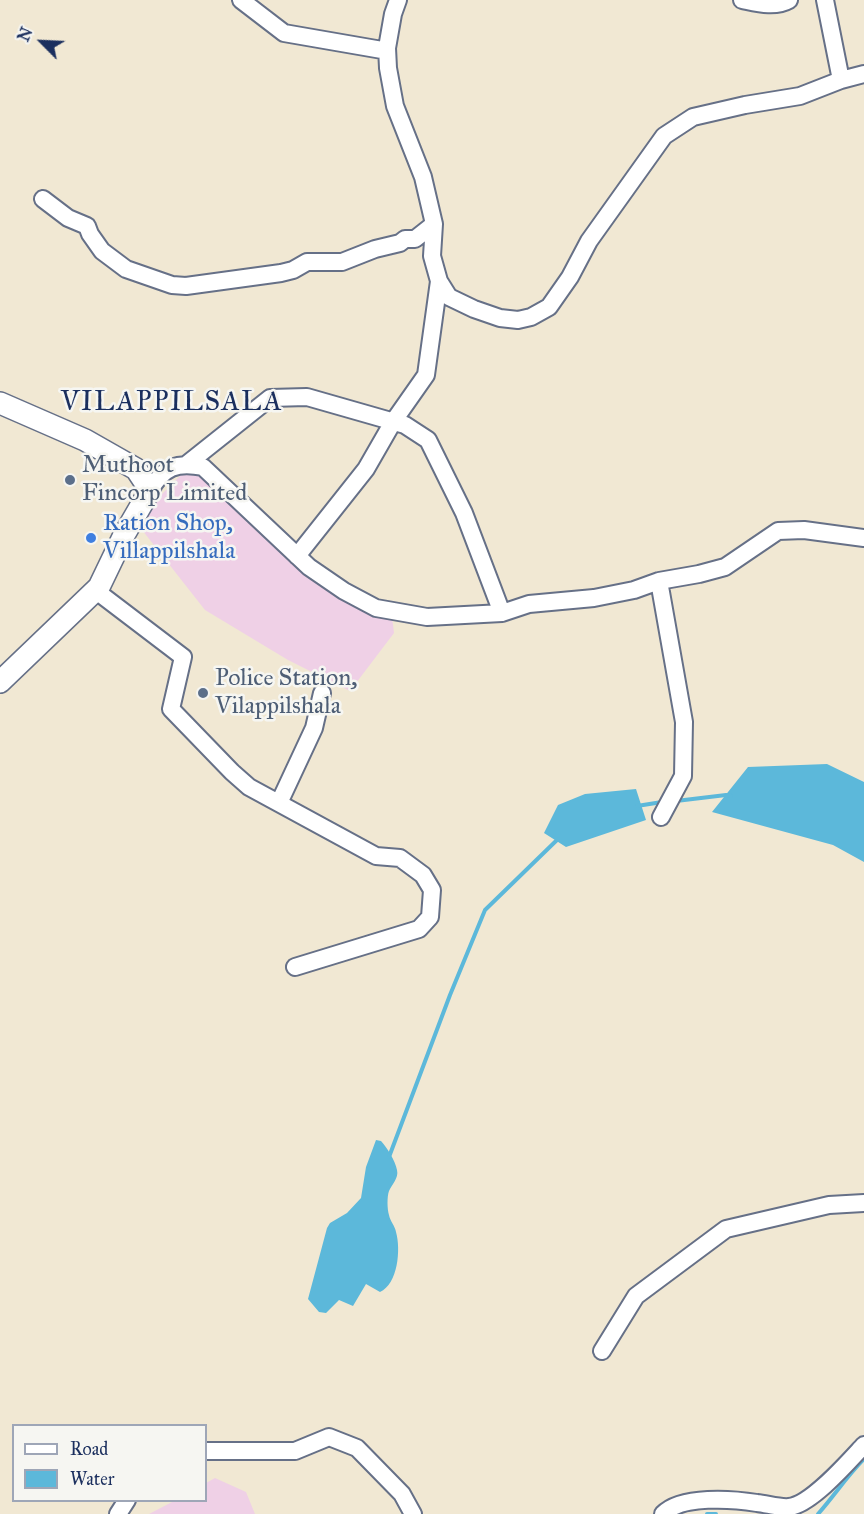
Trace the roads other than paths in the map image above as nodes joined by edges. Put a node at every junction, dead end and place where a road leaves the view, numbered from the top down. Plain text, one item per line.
1 (241, 0) edge
2 (398, 0) edge
3 (742, 0) edge
4 (789, 0) edge
5 (825, 0) edge
6 (382, 51) dead end
7 (864, 74) edge
8 (841, 80) junction
9 (43, 199) dead end
10 (434, 224) junction
11 (439, 281) junction
12 (0, 403) edge
13 (393, 422) junction
14 (187, 464) junction
15 (150, 490) junction
16 (864, 538) edge
17 (297, 556) junction
18 (659, 581) junction
19 (95, 590) junction
20 (502, 613) junction
21 (0, 682) edge
22 (322, 693) dead end
23 (279, 803) junction
24 (661, 817) dead end
25 (295, 967) dead end
26 (864, 1203) edge
27 (602, 1350) dead end
28 (864, 1445) edge
29 (207, 1451) edge
30 (413, 1514) edge
31 (663, 1514) edge

1 - 6 street
2 - 10 street
3 - 4 street
5 - 8 street
7 - 8 street
8 - 11 street
9 - 10 street
10 - 11 street
11 - 13 street
12 - 15 main road
13 - 14 street
13 - 17 street
13 - 20 street
14 - 15 street
14 - 17 street
15 - 19 main road
16 - 18 street
17 - 20 street
18 - 20 street
18 - 24 street
19 - 21 main road
19 - 23 street
22 - 23 street
23 - 25 street
26 - 27 street
28 - 31 street
29 - 30 street

